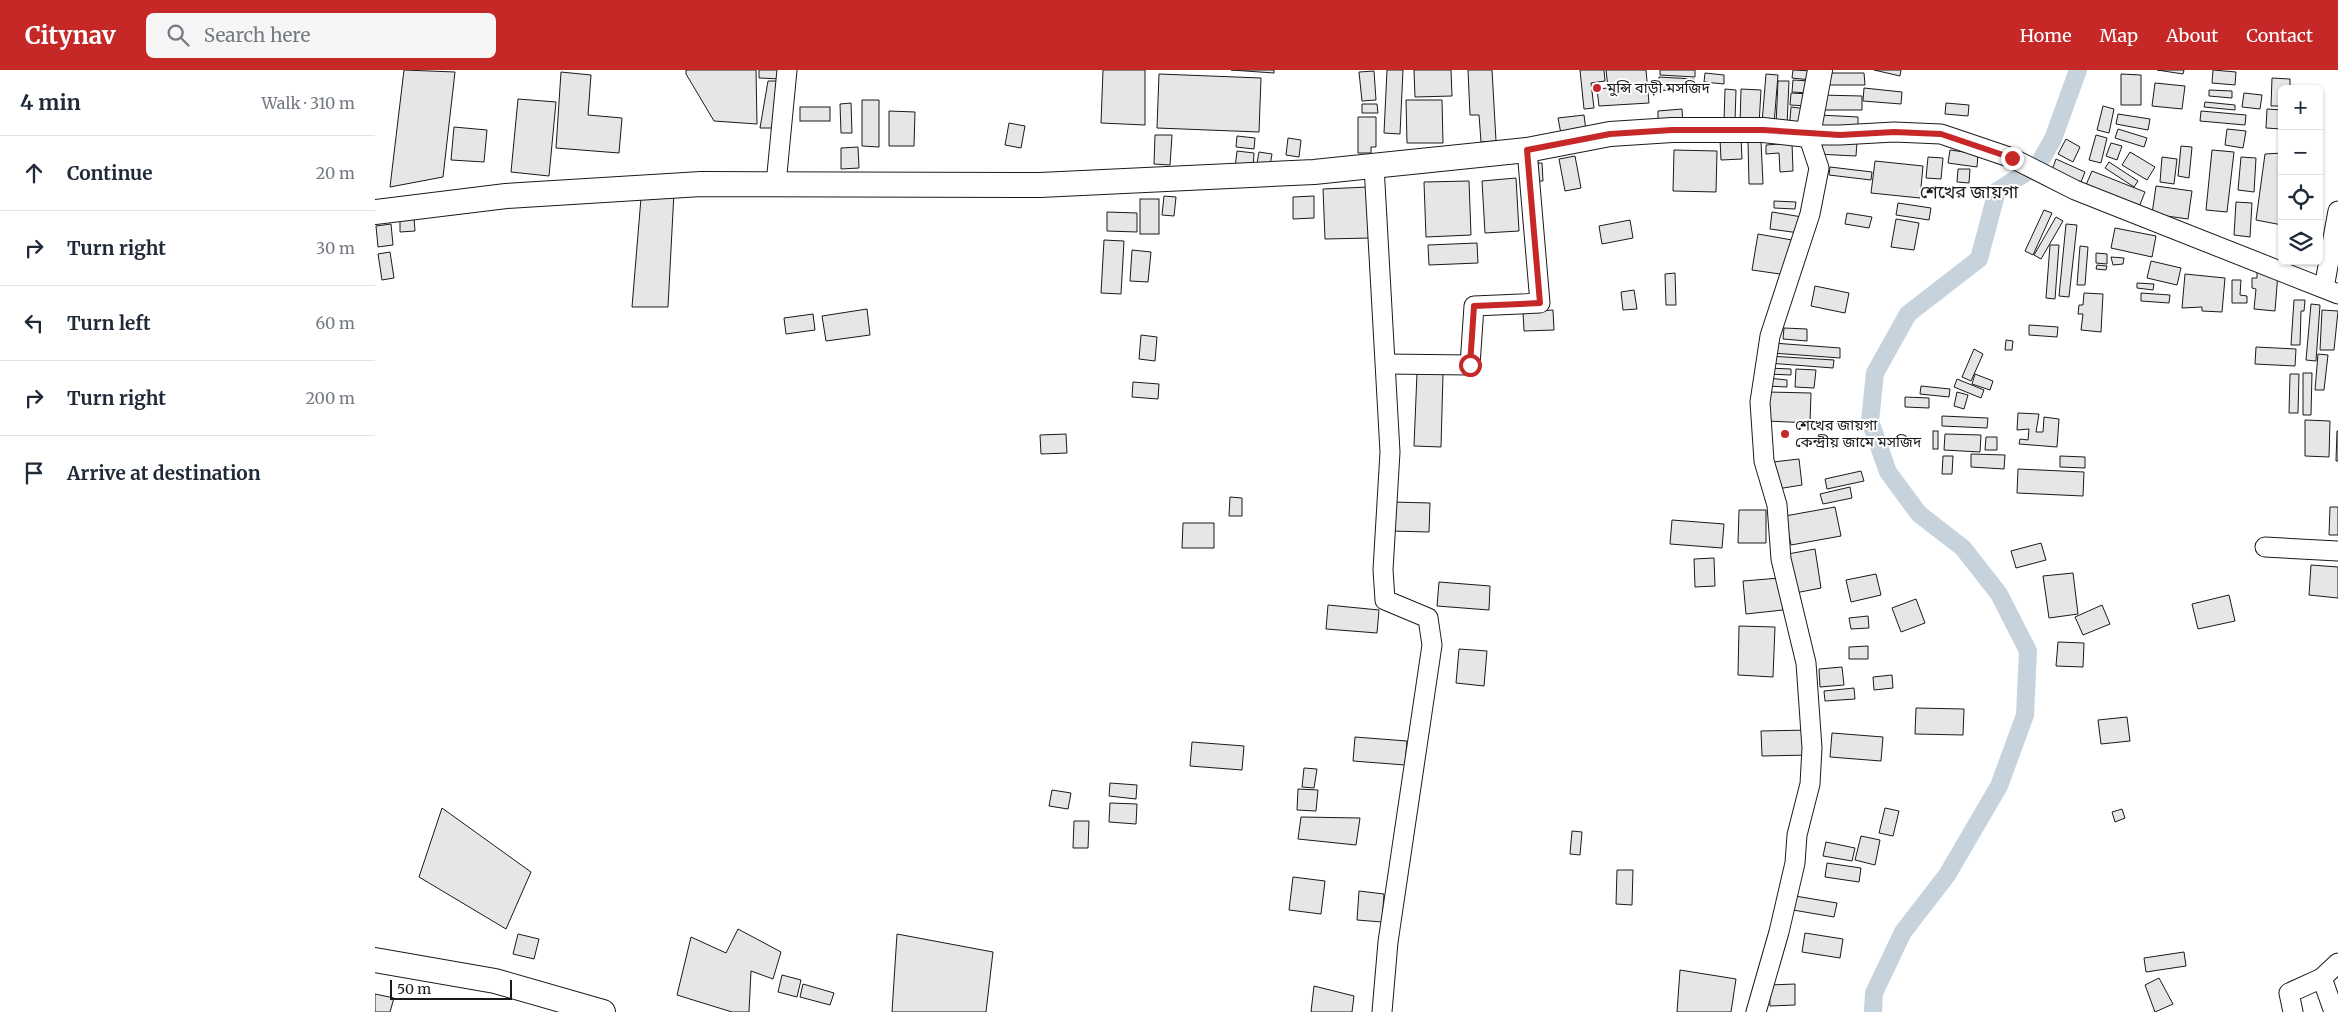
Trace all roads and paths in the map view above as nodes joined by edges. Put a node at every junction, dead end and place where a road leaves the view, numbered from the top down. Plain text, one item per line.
1 (787, 70) edge
2 (1820, 70) edge
3 (1808, 135) junction
4 (1527, 150) junction
5 (1374, 166) junction
6 (776, 184) junction
7 (2338, 210) edge
8 (375, 212) edge
9 (2331, 291) edge
10 (1386, 364) junction
11 (2265, 547) dead end
12 (2338, 550) edge
13 (375, 960) edge
14 (2338, 963) edge
15 (2322, 978) junction
16 (603, 1012) edge
17 (1382, 1012) edge
18 (1756, 1012) edge
19 (2293, 1012) edge
20 (2334, 1012) edge

1 - 6 street
2 - 3 main road
3 - 4 main road
3 - 9 street
3 - 18 street
4 - 5 main road
4 - 10 street
5 - 6 main road
5 - 10 street
6 - 8 main road
7 - 9 street
10 - 17 street
11 - 12 street
13 - 16 main road
14 - 15 street
15 - 19 street
15 - 20 street

